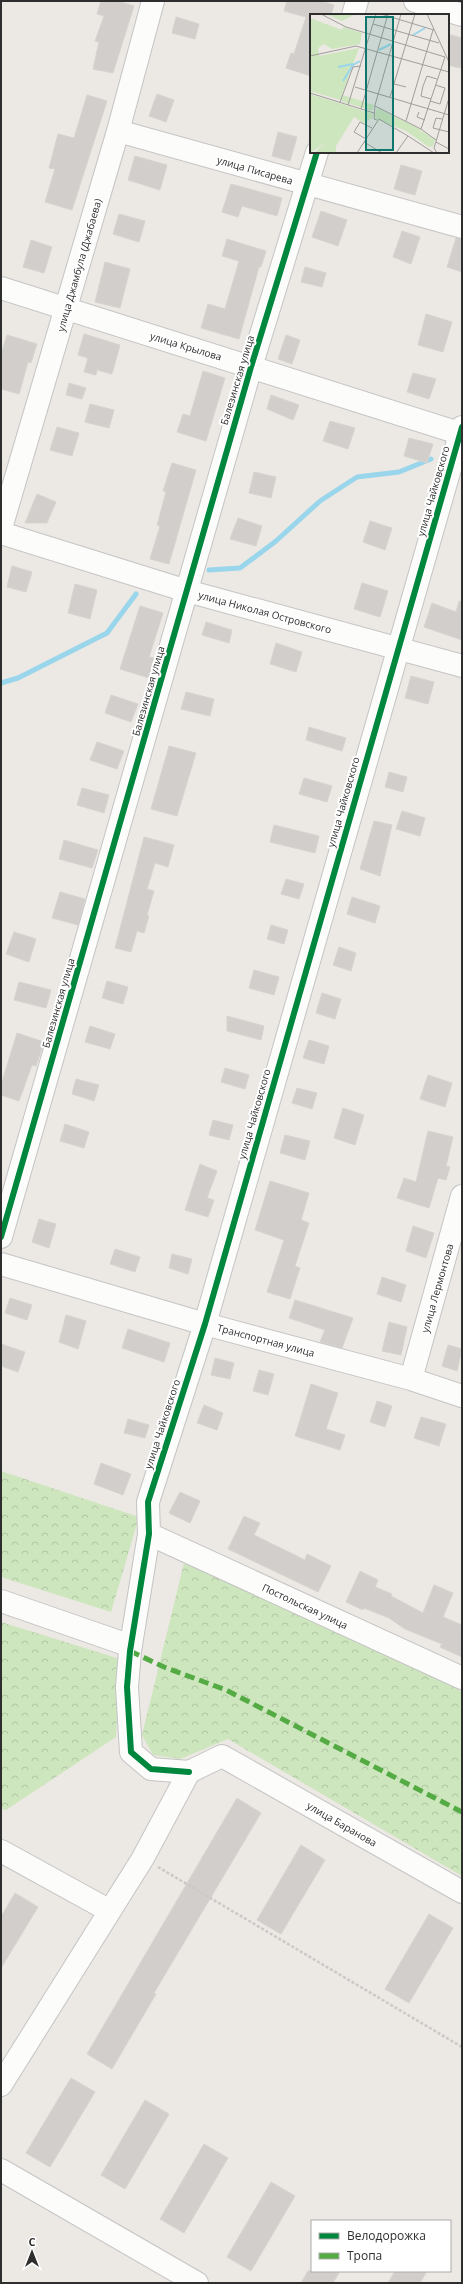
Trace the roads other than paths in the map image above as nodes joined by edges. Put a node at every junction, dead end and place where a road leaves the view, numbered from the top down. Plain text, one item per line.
1 (153, 1) edge
2 (357, 1) edge
3 (415, 1) edge
4 (354, 14) edge
5 (462, 15) edge
6 (118, 131) junction
7 (318, 153) edge
8 (309, 185) junction
9 (462, 227) edge
10 (1, 288) edge
11 (66, 310) junction
12 (251, 366) junction
13 (461, 431) edge
14 (1, 528) edge
15 (1, 533) edge
16 (187, 591) junction
17 (397, 647) junction
18 (462, 666) edge
19 (462, 1196) edge
20 (1, 1237) edge
21 (1, 1264) edge
22 (205, 1324) junction
23 (411, 1379) junction
24 (462, 1396) edge
25 (149, 1534) junction
26 (1, 1601) edge
27 (131, 1646) junction
28 (462, 1678) edge
29 (189, 1772) junction
30 (1, 1851) edge
31 (462, 1892) edge
32 (110, 1911) junction
33 (1, 2086) edge
34 (1, 2170) edge
35 (197, 2283) edge

1 - 6 street, улица Джамбула (Джабаева)
2 - 4 street
3 - 5 street
6 - 8 street, улица Писарева
6 - 11 street, улица Джамбула (Джабаева)
7 - 8 street, Балезинская улица
8 - 9 street, улица Писарева
8 - 12 street, Балезинская улица
10 - 11 street, улица Крылова
11 - 12 street, улица Крылова
11 - 14 street, улица Джамбула (Джабаева)
12 - 13 street, улица Крылова
12 - 16 street, Балезинская улица
13 - 17 street, улица Чайковского
15 - 16 street, улица Николая Островского
16 - 17 street, улица Николая Островского
16 - 20 street, Балезинская улица
17 - 18 street, улица Николая Островского
17 - 22 street, улица Чайковского
19 - 23 street, улица Лермонтова
21 - 22 street, Транспортная улица
22 - 23 street, Транспортная улица
22 - 25 street, улица Чайковского
23 - 24 street, Транспортная улица
25 - 27 street, улица Чайковского
25 - 28 street, Постольская улица
26 - 27 street
27 - 29 street, улица Чайковского
29 - 31 street, улица Баранова
29 - 32 street
30 - 32 street
32 - 33 street
34 - 35 street

